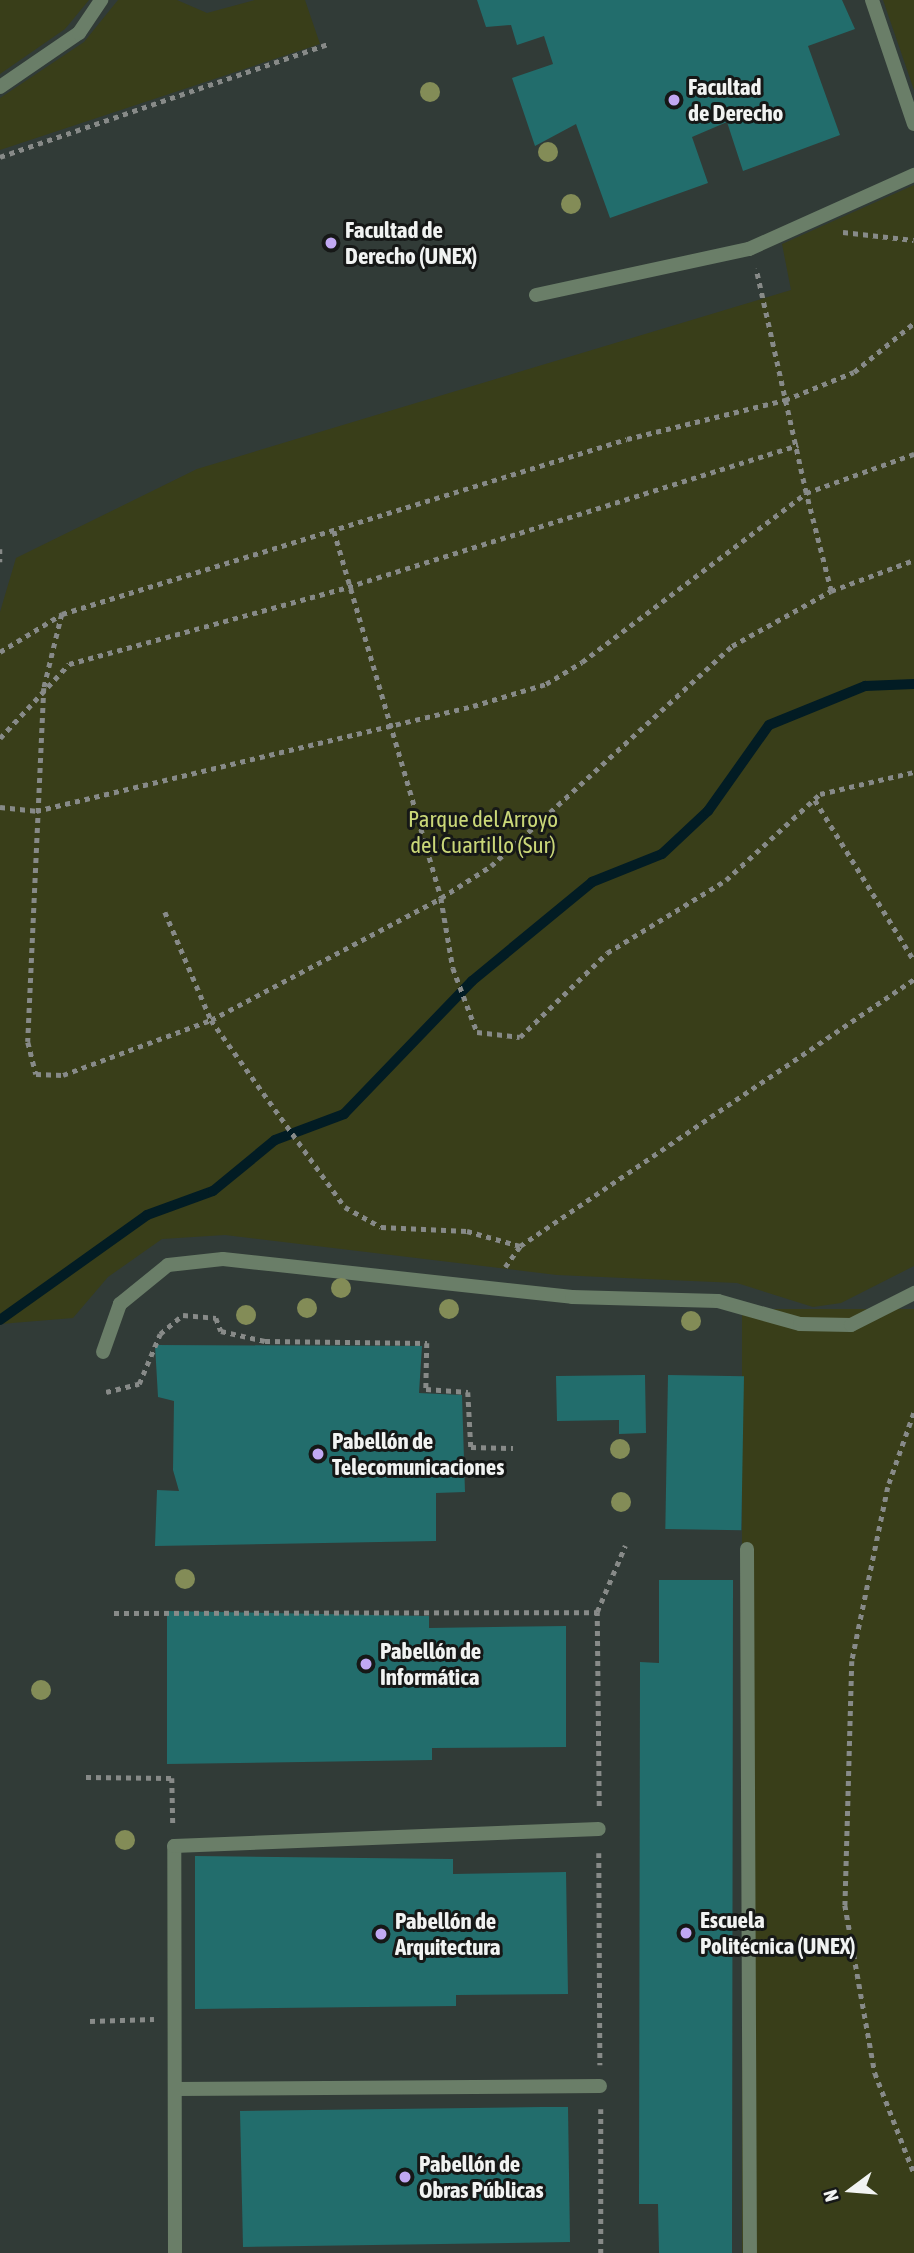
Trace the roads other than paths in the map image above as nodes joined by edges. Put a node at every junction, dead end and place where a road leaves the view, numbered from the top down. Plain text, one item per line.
1 (101, 0) edge
2 (872, 0) edge
3 (0, 87) edge
4 (914, 124) edge
5 (914, 175) edge
6 (536, 295) dead end
7 (914, 1293) edge
8 (103, 1352) dead end
9 (747, 1549) dead end
10 (599, 1829) road end
11 (600, 2086) road end
12 (176, 2089) junction
13 (176, 2253) edge
14 (750, 2253) edge

1 - 3 street
2 - 4 street
5 - 6 street
7 - 8 street
9 - 14 street
10 - 12 street
11 - 12 street
12 - 13 street

